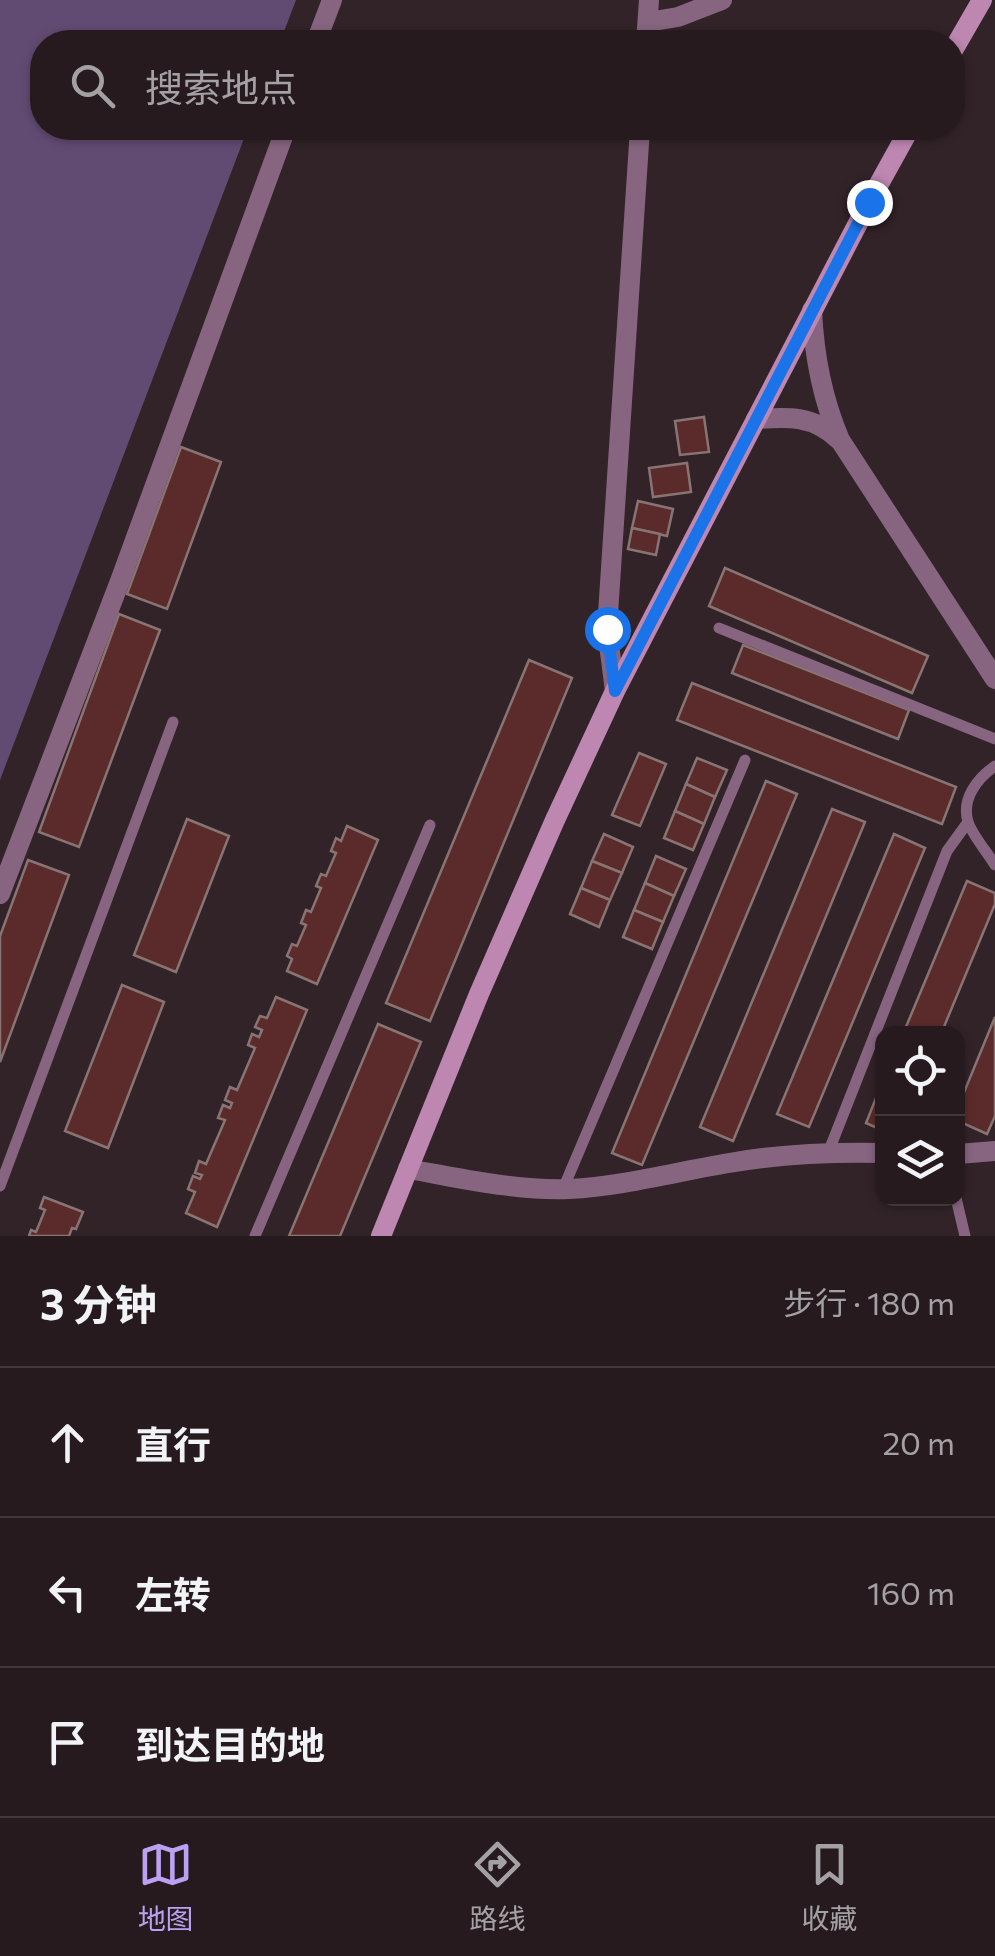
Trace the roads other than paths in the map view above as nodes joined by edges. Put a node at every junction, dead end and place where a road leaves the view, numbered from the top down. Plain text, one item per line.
1 (332, 0) edge
2 (649, 0) edge
3 (722, 0) edge
4 (982, 0) edge
5 (321, 30) edge
6 (647, 30) edge
7 (651, 30) edge
8 (965, 30) edge
9 (282, 140) edge
10 (639, 140) edge
11 (904, 140) edge
12 (812, 310) junction
13 (756, 419) junction
14 (840, 440) junction
15 (719, 628) dead end
16 (995, 678) edge
17 (615, 691) junction
18 (173, 722) dead end
19 (995, 738) edge
20 (745, 760) dead end
21 (995, 766) edge
22 (968, 822) junction
23 (430, 825) dead end
24 (995, 865) edge
25 (0, 894) edge
26 (995, 1151) edge
27 (828, 1153) junction
28 (875, 1153) edge
29 (965, 1153) edge
30 (408, 1169) junction
31 (0, 1186) edge
32 (563, 1189) junction
33 (958, 1206) edge
34 (256, 1236) edge
35 (381, 1236) edge
36 (966, 1236) edge

1 - 5 street
2 - 6 street
3 - 7 street
4 - 8 main road
9 - 25 street
10 - 17 street
11 - 12 main road
12 - 13 main road
12 - 14 street
13 - 14 street
13 - 17 main road
14 - 16 street
15 - 19 lane
17 - 30 main road
18 - 31 lane
20 - 32 lane
21 - 22 lane
22 - 24 lane
22 - 27 lane
23 - 34 lane
26 - 29 street
27 - 28 street
27 - 32 street
30 - 32 street
30 - 35 main road
33 - 36 lane

